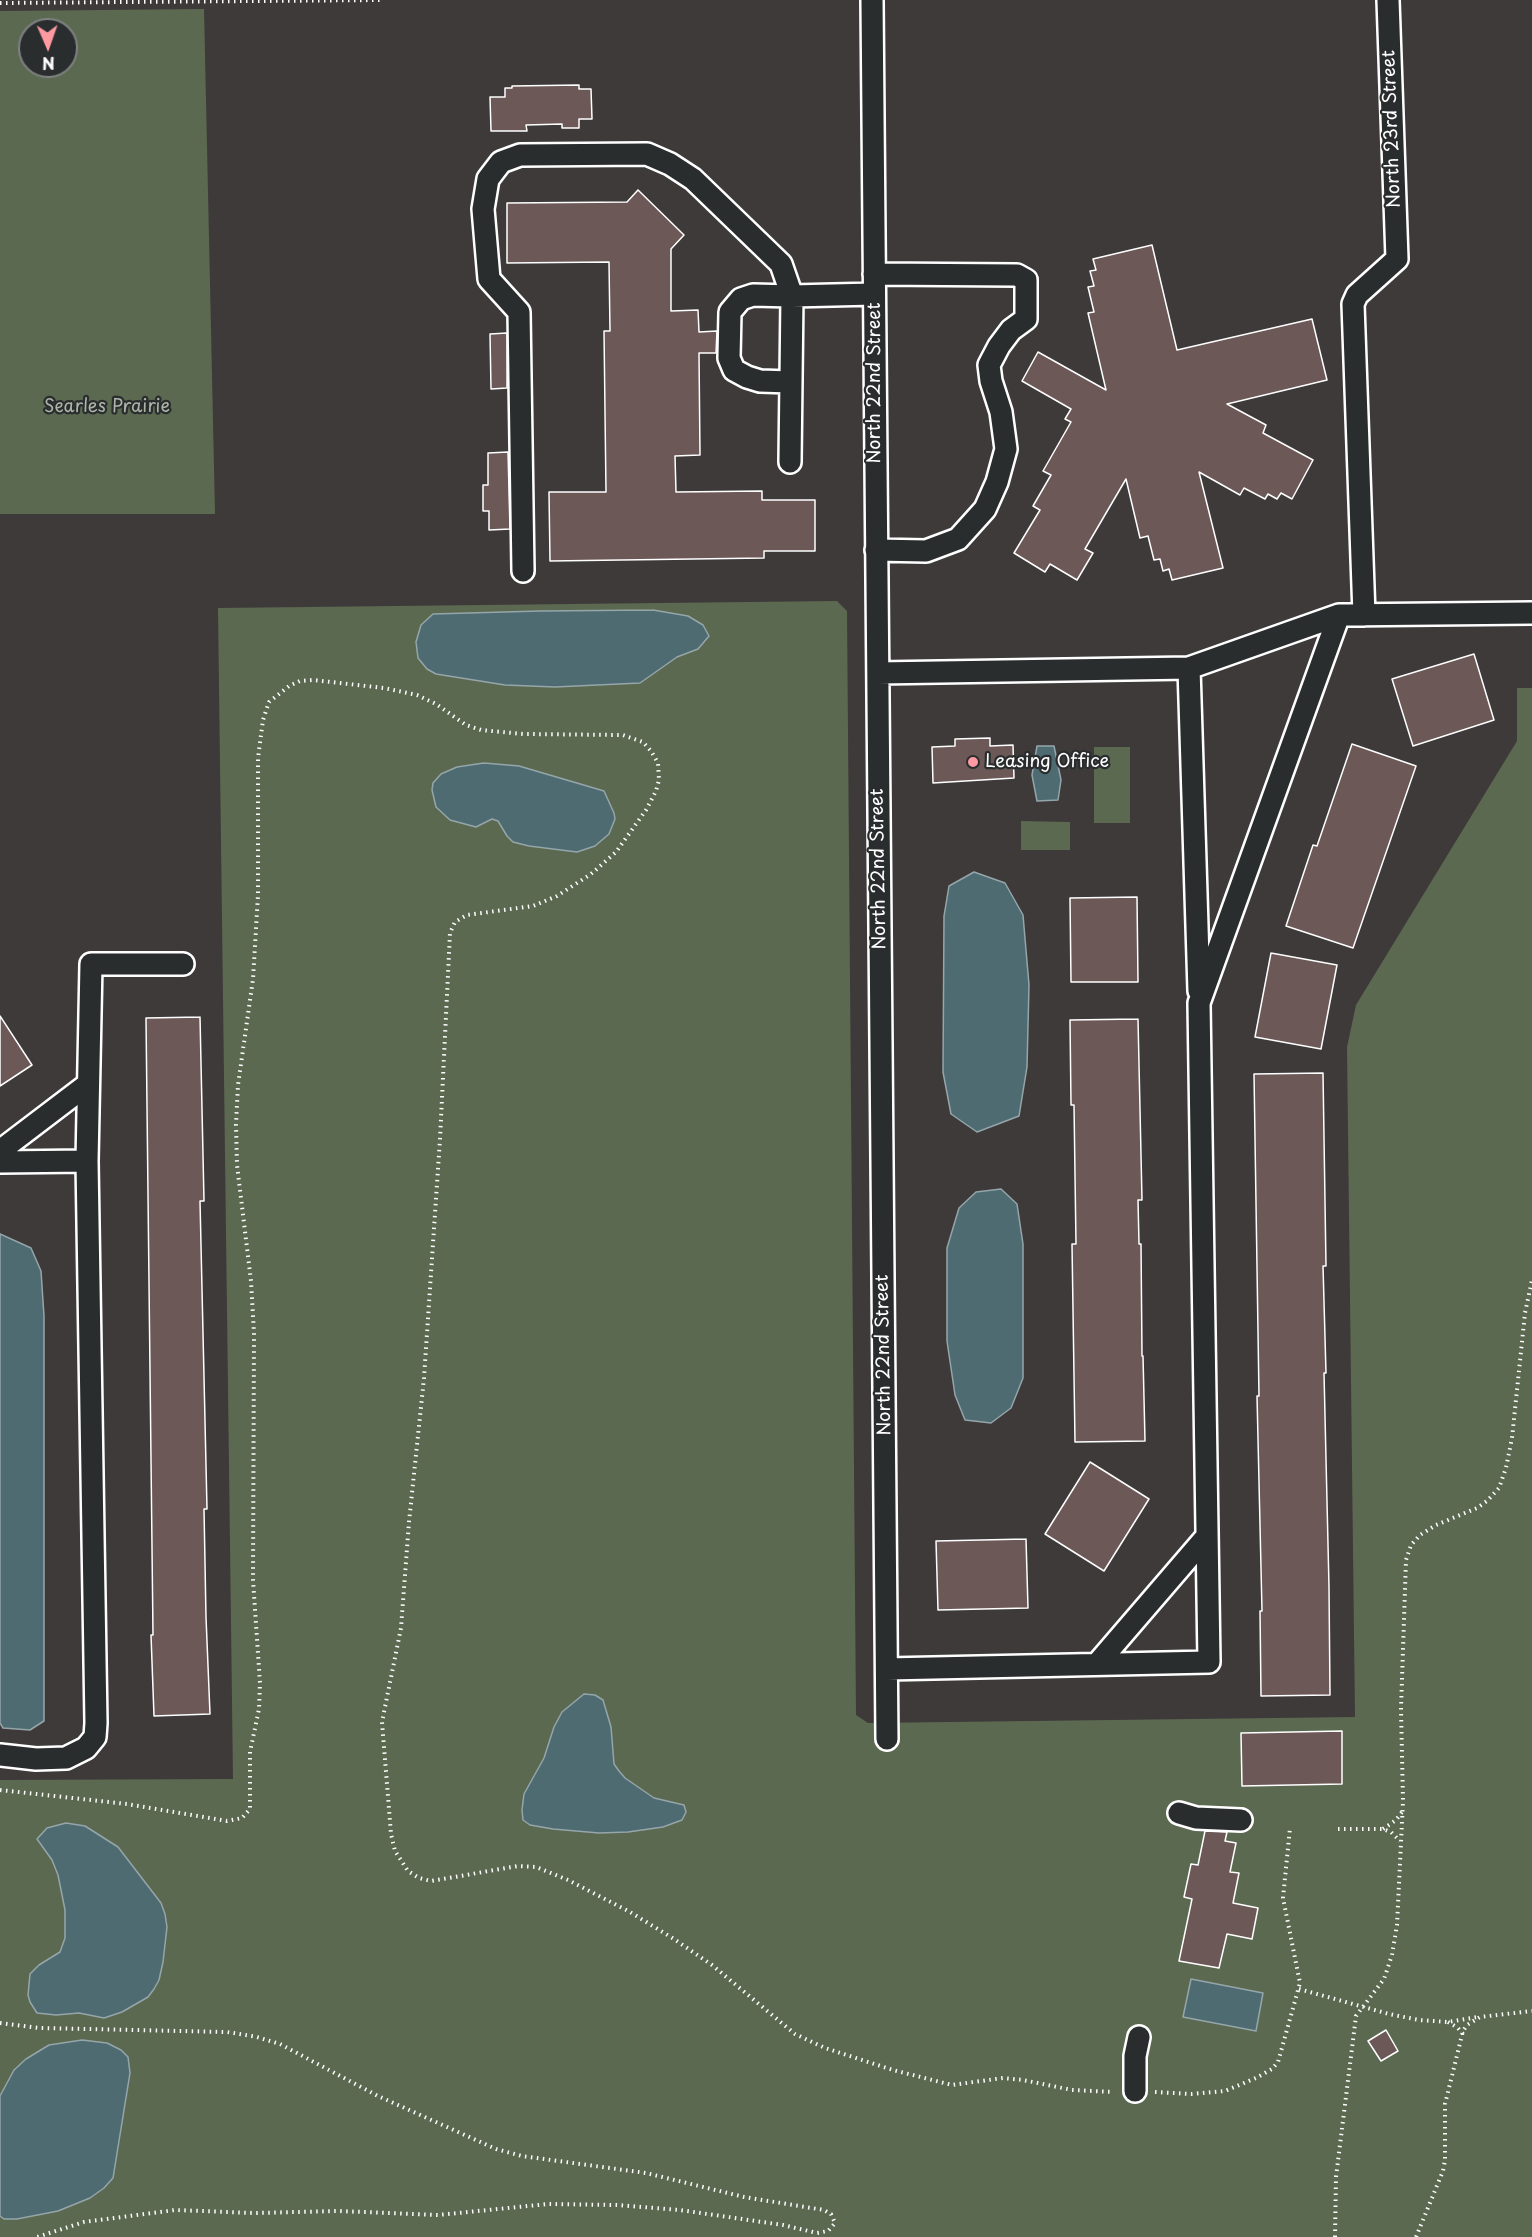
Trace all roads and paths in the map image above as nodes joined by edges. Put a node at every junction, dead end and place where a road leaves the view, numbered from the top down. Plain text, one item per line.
1 (383, 0) edge
2 (872, 0) edge
3 (1388, 0) edge
4 (0, 3) edge
5 (874, 284) junction
6 (792, 296) junction
7 (790, 382) junction
8 (790, 462) dead end
9 (876, 550) junction
10 (523, 571) dead end
11 (1532, 613) edge
12 (1339, 615) junction
13 (1364, 615) junction
14 (1190, 668) junction
15 (878, 673) junction
16 (183, 964) dead end
17 (1199, 1003) junction
18 (88, 1084) junction
19 (0, 1151) edge
20 (87, 1161) junction
21 (0, 1162) edge
22 (1532, 1280) edge
23 (1207, 1536) junction
24 (1097, 1664) junction
25 (887, 1669) junction
26 (887, 1738) dead end
27 (0, 1755) edge
28 (0, 1790) edge
29 (1402, 1811) junction
30 (1179, 1813) dead end
31 (1241, 1820) dead end
32 (1290, 1828) dead end
33 (1338, 1828) dead end
34 (1383, 1829) junction
35 (1400, 1842) junction
36 (1299, 1989) junction
37 (1362, 2007) junction
38 (1532, 2011) edge
39 (1480, 2017) junction
40 (1448, 2022) junction
41 (0, 2023) edge
42 (1462, 2034) junction
43 (1139, 2037) dead end
44 (1135, 2091) junction
45 (37, 2237) edge
46 (1335, 2237) edge
47 (1416, 2237) edge

1 - 4 path
2 - 5 street, North 22nd Street
3 - 13 street, North 23rd Street
5 - 6 street
5 - 9 street, North 22nd Street
5 - 9 street
6 - 7 street
6 - 7 street
6 - 10 street
7 - 8 street
9 - 15 street, North 22nd Street
11 - 13 street
12 - 13 street
12 - 14 street
12 - 17 street
14 - 15 street
14 - 17 street
15 - 25 street, North 22nd Street
16 - 18 street
17 - 23 street
18 - 19 street
18 - 20 street
20 - 21 street
20 - 27 street
22 - 29 path
23 - 24 street
23 - 24 street
24 - 25 street
25 - 26 street, North 22nd Street
28 - 44 path
29 - 34 path
29 - 35 path
30 - 31 street
32 - 36 path
33 - 34 path
34 - 35 path
35 - 37 path
36 - 37 path
36 - 44 path
37 - 40 path
37 - 46 path
38 - 39 path
39 - 40 path
39 - 42 path
40 - 42 path
41 - 45 path
42 - 47 path
43 - 44 street

